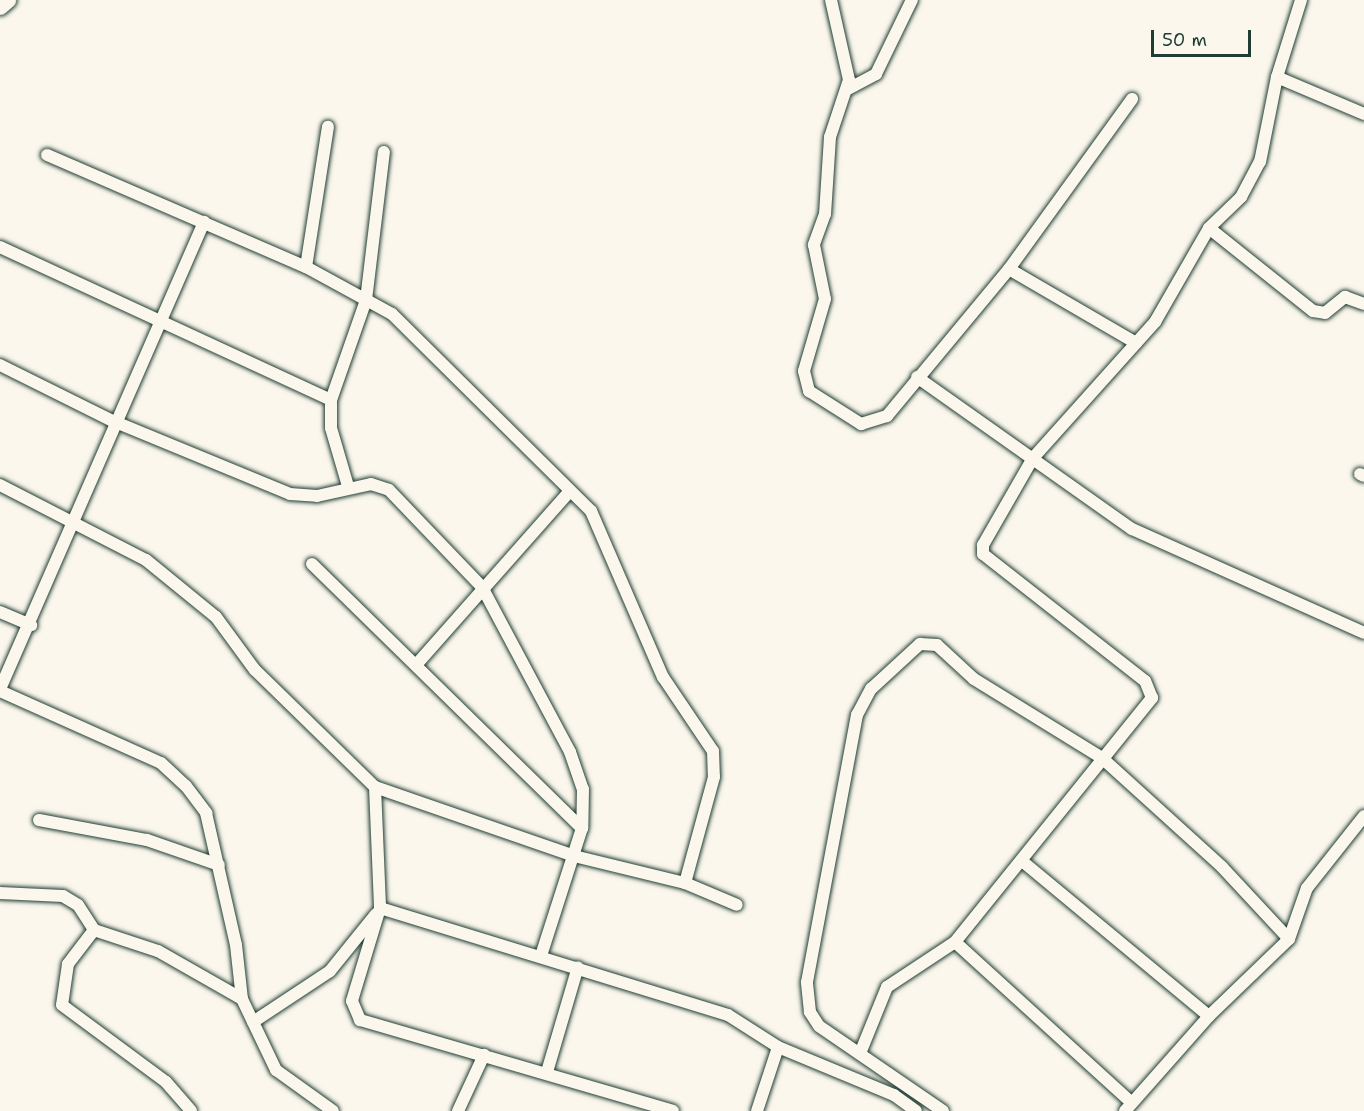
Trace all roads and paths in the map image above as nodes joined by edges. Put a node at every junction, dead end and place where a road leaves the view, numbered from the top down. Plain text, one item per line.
1 (9, 0) edge
2 (831, 0) edge
3 (912, 0) edge
4 (1301, 0) edge
5 (0, 7) edge
6 (1277, 77) junction
7 (848, 89) junction
8 (1132, 99) dead end
9 (1364, 114) edge
10 (328, 127) dead end
11 (384, 152) dead end
12 (47, 154) dead end
13 (204, 222) junction
14 (1209, 228) junction
15 (0, 247) edge
16 (306, 267) junction
17 (1009, 268) junction
18 (366, 300) junction
19 (1364, 304) edge
20 (159, 322) junction
21 (1136, 343) junction
22 (0, 365) edge
23 (917, 378) junction
24 (331, 400) junction
25 (113, 421) junction
26 (1033, 458) junction
27 (0, 485) edge
28 (348, 486) junction
29 (570, 491) junction
30 (71, 519) junction
31 (312, 564) dead end
32 (482, 587) junction
33 (0, 612) edge
34 (30, 625) junction
35 (1364, 633) edge
36 (416, 665) junction
37 (0, 690) edge
38 (1102, 758) junction
39 (375, 787) junction
40 (1364, 816) edge
41 (39, 820) dead end
42 (582, 828) junction
43 (574, 856) junction
44 (1022, 861) junction
45 (219, 865) junction
46 (685, 883) junction
47 (0, 893) edge
48 (737, 905) dead end
49 (380, 908) junction
50 (94, 930) junction
51 (1289, 939) junction
52 (955, 942) junction
53 (541, 956) junction
54 (578, 967) junction
55 (242, 999) junction
56 (1209, 1016) junction
57 (253, 1022) junction
58 (778, 1047) junction
59 (861, 1051) junction
60 (484, 1055) junction
61 (547, 1072) junction
62 (1129, 1107) edge
63 (191, 1111) edge
64 (333, 1111) edge
65 (458, 1111) edge
66 (673, 1111) edge
67 (757, 1111) edge
68 (916, 1111) edge
69 (943, 1111) edge

1 - 5 street
2 - 7 street
3 - 7 street
4 - 6 street
6 - 9 street
6 - 14 street
7 - 23 street
8 - 17 street
10 - 16 street
11 - 18 street
12 - 13 street
13 - 16 street
13 - 20 street
14 - 19 street
14 - 21 street
15 - 20 street
16 - 18 street
17 - 21 street
17 - 23 street
18 - 24 street
18 - 29 street
20 - 24 street
20 - 25 street
21 - 26 street
22 - 25 street
23 - 26 street
24 - 28 street
25 - 28 street
25 - 30 street
26 - 35 street
26 - 38 street
27 - 30 street
28 - 32 street
29 - 32 street
29 - 46 street
30 - 34 street
30 - 39 street
31 - 36 street
32 - 36 street
32 - 42 street
33 - 34 street
34 - 37 street
36 - 42 street
37 - 45 street
38 - 44 street
38 - 51 street
38 - 59 street
39 - 43 street
39 - 49 street
40 - 51 street
41 - 45 street
42 - 43 street
43 - 46 street
43 - 53 street
44 - 52 street
44 - 56 street
45 - 55 street
46 - 48 street
47 - 50 street
49 - 53 street
49 - 57 street
49 - 60 street
50 - 55 street
50 - 63 street
51 - 56 street
52 - 59 street
52 - 62 street
53 - 54 street
54 - 58 street
54 - 61 street
55 - 57 street
56 - 62 street
57 - 64 street
58 - 67 street
58 - 68 street
59 - 69 street
60 - 61 street
60 - 65 street
61 - 66 street

